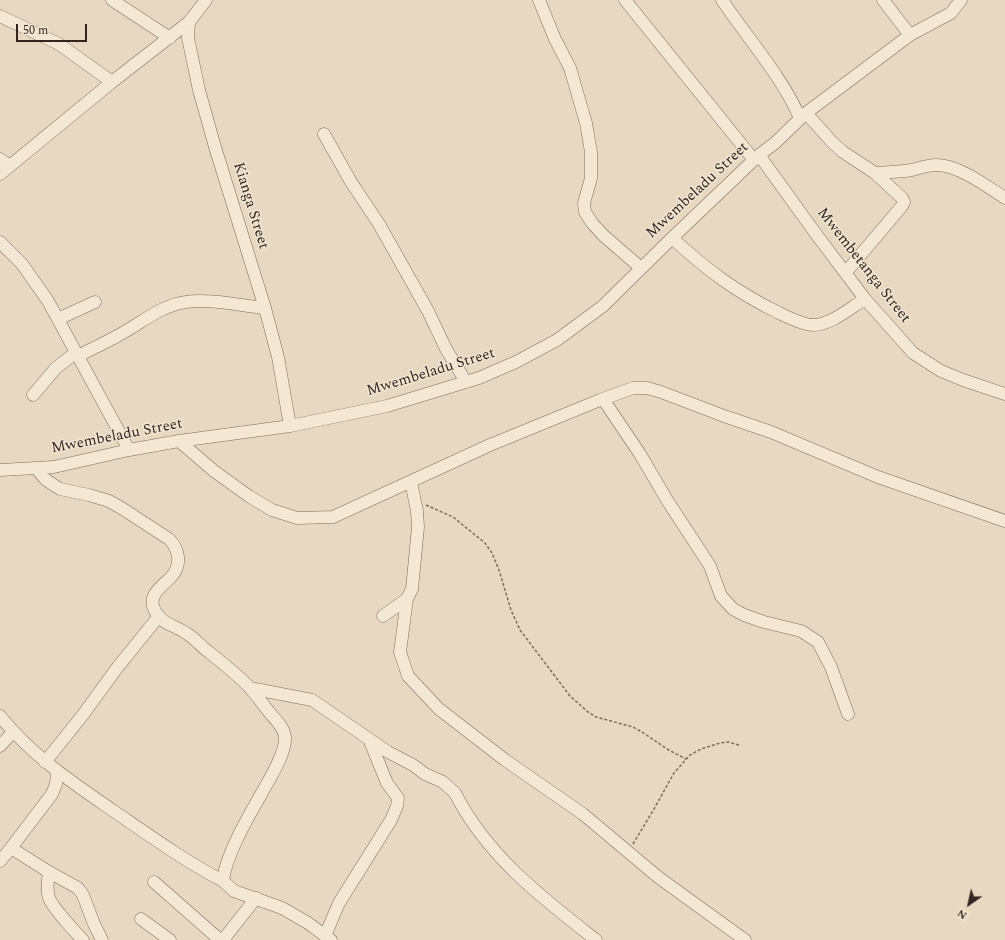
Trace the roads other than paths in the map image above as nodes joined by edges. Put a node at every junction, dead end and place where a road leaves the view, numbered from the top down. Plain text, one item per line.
1 (112, 0) edge
2 (206, 0) edge
3 (540, 0) edge
4 (625, 0) edge
5 (722, 0) edge
6 (883, 0) edge
7 (961, 0) edge
8 (0, 16) edge
9 (189, 22) junction
10 (910, 35) junction
11 (170, 38) junction
12 (112, 82) junction
13 (803, 116) junction
14 (324, 134) dead end
15 (756, 158) junction
16 (0, 159) edge
17 (10, 166) junction
18 (875, 173) junction
19 (0, 174) edge
20 (1005, 198) edge
21 (672, 238) junction
22 (0, 242) edge
23 (641, 268) junction
24 (846, 272) junction
25 (865, 299) junction
26 (95, 302) dead end
27 (265, 308) junction
28 (58, 319) junction
29 (77, 355) junction
30 (466, 382) junction
31 (1005, 394) edge
32 (33, 395) dead end
33 (603, 398) junction
34 (290, 426) junction
35 (179, 441) junction
36 (129, 450) junction
37 (36, 468) junction
38 (0, 470) edge
39 (411, 482) junction
40 (1005, 521) edge
41 (407, 599) junction
42 (159, 616) junction
43 (383, 616) dead end
44 (250, 688) junction
45 (848, 714) dead end
46 (0, 716) edge
47 (13, 732) junction
48 (369, 739) junction
49 (0, 746) edge
50 (45, 762) junction
51 (57, 771) junction
52 (11, 848) junction
53 (0, 861) edge
54 (49, 872) junction
55 (223, 881) junction
56 (154, 882) dead end
57 (256, 898) junction
58 (141, 919) dead end
59 (328, 938) edge
60 (83, 940) edge
61 (102, 940) edge
62 (170, 940) edge
63 (220, 940) edge
64 (223, 940) edge
65 (596, 940) edge
66 (745, 940) edge

1 - 11 street
2 - 9 street
3 - 23 street
4 - 15 street, Mwembetanga Street
5 - 13 street
6 - 10 street
7 - 10 street, Mwembeladu Street
8 - 12 street
9 - 11 street
9 - 27 street, Kianga Street
10 - 13 street, Mwembeladu Street
11 - 12 street
12 - 17 street
13 - 15 street, Mwembeladu Street
13 - 18 street
14 - 30 street
15 - 21 street, Mwembeladu Street
15 - 24 street, Mwembetanga Street
16 - 17 street
17 - 19 street
18 - 20 street
18 - 24 street
21 - 23 street, Mwembeladu Street
21 - 25 street
22 - 28 street
23 - 30 street, Mwembeladu Street
24 - 25 street, Mwembetanga Street
25 - 31 street, Mwembetanga Street
26 - 28 street
27 - 29 street
27 - 34 street, Kianga Street
28 - 29 street
29 - 32 street
29 - 36 street
30 - 34 street, Mwembeladu Street
33 - 39 street
33 - 40 street
33 - 45 street
34 - 35 street, Mwembeladu Street
35 - 36 street, Mwembeladu Street
35 - 39 street
36 - 37 street, Mwembeladu Street
37 - 38 street, Mwembeladu Street
37 - 42 street
39 - 41 street
41 - 43 street
41 - 66 street
42 - 44 street
42 - 50 street
44 - 48 street
44 - 55 street
46 - 47 street
47 - 49 street
47 - 50 street
48 - 59 street
48 - 65 street
50 - 51 street
51 - 52 street
51 - 55 street
52 - 53 street
52 - 54 street
54 - 60 street
54 - 61 street
55 - 57 street
56 - 63 street
57 - 59 street
57 - 64 street
58 - 62 street

